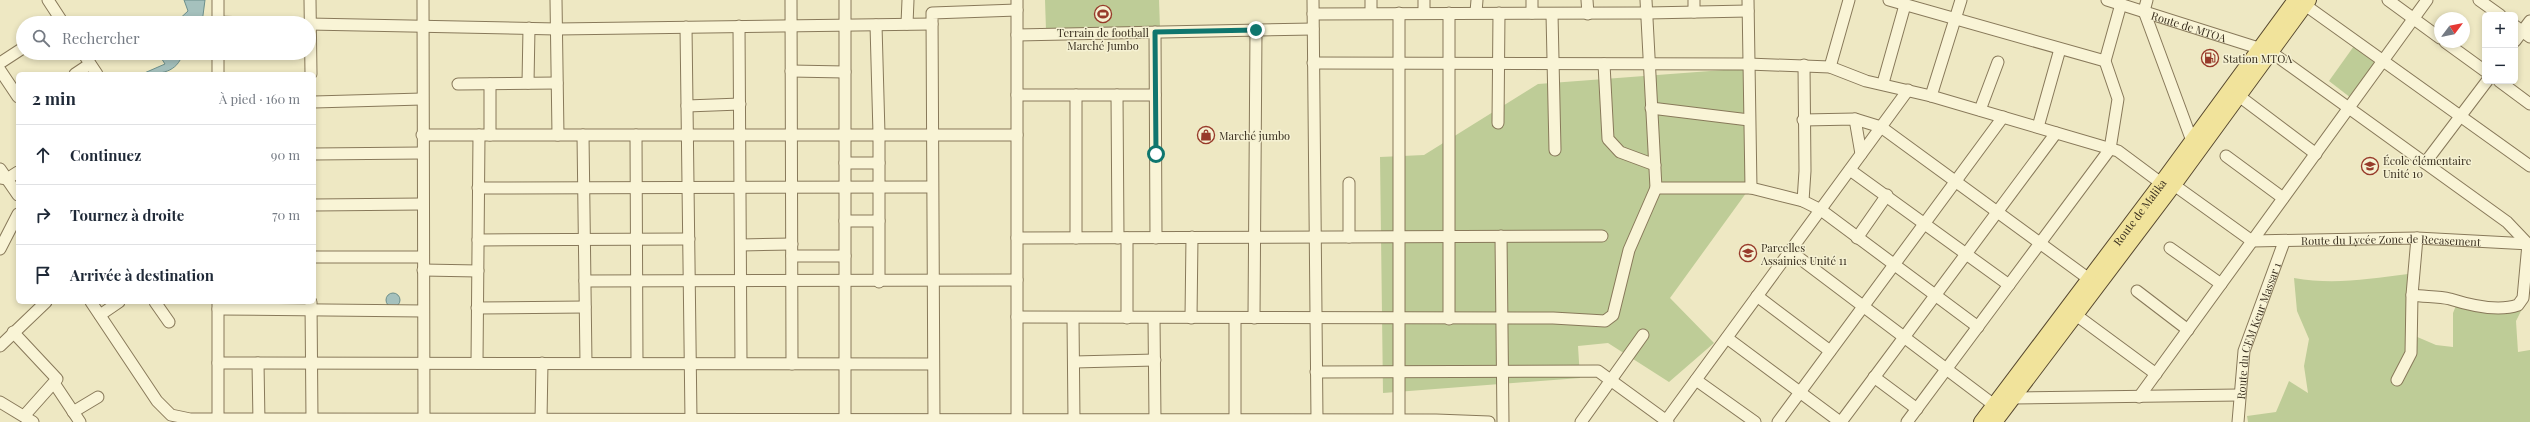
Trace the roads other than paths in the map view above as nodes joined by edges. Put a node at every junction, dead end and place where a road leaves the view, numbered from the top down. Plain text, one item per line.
1 (48, 0) edge
2 (218, 0) edge
3 (310, 0) edge
4 (423, 0) edge
5 (556, 0) edge
6 (791, 0) edge
7 (845, 0) edge
8 (908, 0) edge
9 (1313, 0) edge
10 (1372, 0) edge
11 (1424, 0) edge
12 (1477, 0) edge
13 (1532, 0) edge
14 (1588, 0) edge
15 (1646, 0) edge
16 (1694, 0) edge
17 (1849, 0) edge
18 (1889, 0) edge
19 (1961, 0) edge
20 (2107, 0) edge
21 (2388, 0) edge
22 (2427, 0) edge
23 (2480, 0) edge
24 (2303, 2) edge
25 (2121, 4) junction
26 (1017, 5) edge
27 (1905, 5) junction
28 (2146, 5) edge
29 (1748, 6) edge
30 (1449, 12) junction
31 (1476, 12) junction
32 (1694, 12) junction
33 (2496, 12) edge
34 (1371, 13) junction
35 (1399, 13) junction
36 (1424, 13) junction
37 (1499, 13) junction
38 (1313, 14) junction
39 (1532, 14) junction
40 (1552, 14) junction
41 (1588, 14) junction
42 (1647, 14) junction
43 (58, 16) edge
44 (218, 16) edge
45 (310, 16) edge
46 (1956, 19) junction
47 (2413, 19) junction
48 (2530, 21) edge
49 (316, 24) edge
50 (907, 24) junction
51 (932, 24) junction
52 (845, 25) junction
53 (876, 25) junction
54 (423, 26) junction
55 (739, 26) junction
56 (791, 26) junction
57 (686, 27) junction
58 (528, 28) junction
59 (557, 29) junction
60 (1313, 29) junction
61 (1256, 30) junction
62 (2522, 31) edge
63 (1155, 32) junction
64 (2434, 34) edge
65 (1017, 35) junction
66 (2453, 48) edge
67 (2060, 49) junction
68 (2266, 50) junction
69 (16, 53) edge
70 (87, 60) edge
71 (218, 60) edge
72 (310, 60) edge
73 (2105, 61) junction
74 (2383, 61) junction
75 (1998, 62) dead end
76 (0, 63) edge
77 (1313, 63) junction
78 (90, 64) junction
79 (1399, 64) junction
80 (1449, 64) junction
81 (1500, 64) junction
82 (1552, 64) junction
83 (1604, 64) junction
84 (1649, 64) junction
85 (1748, 64) junction
86 (1804, 65) junction
87 (1830, 67) junction
88 (2482, 69) edge
89 (0, 70) edge
90 (791, 71) junction
91 (77, 72) edge
92 (96, 72) edge
93 (218, 72) edge
94 (310, 72) edge
95 (845, 72) junction
96 (528, 83) junction
97 (558, 83) junction
98 (1883, 83) junction
99 (458, 84) dead end
100 (490, 84) junction
101 (2485, 84) edge
102 (2503, 84) edge
103 (1908, 90) junction
104 (16, 94) edge
105 (1017, 95) junction
106 (1076, 95) junction
107 (1117, 95) junction
108 (1155, 95) junction
109 (1931, 96) junction
110 (2239, 96) junction
111 (422, 99) junction
112 (316, 102) edge
113 (740, 104) junction
114 (2530, 104) edge
115 (687, 106) junction
116 (1651, 108) junction
117 (2349, 108) junction
118 (1980, 110) junction
119 (2460, 116) junction
120 (2003, 117) junction
121 (1855, 119) junction
122 (1749, 120) junction
123 (1803, 120) junction
124 (1498, 123) dead end
125 (1881, 127) junction
126 (2038, 127) junction
127 (2056, 133) junction
128 (844, 134) junction
129 (879, 134) junction
130 (932, 134) junction
131 (422, 135) junction
132 (485, 135) junction
133 (558, 135) junction
134 (583, 135) junction
135 (636, 135) junction
136 (688, 135) junction
137 (740, 135) junction
138 (791, 135) junction
139 (1017, 135) junction
140 (2192, 141) junction
141 (2110, 149) junction
142 (1555, 150) dead end
143 (422, 153) junction
144 (316, 154) edge
145 (1861, 154) junction
146 (2316, 154) junction
147 (2226, 156) dead end
148 (845, 163) junction
149 (879, 163) junction
150 (2425, 163) junction
151 (1655, 165) junction
152 (2530, 166) edge
153 (0, 168) edge
154 (1850, 170) junction
155 (16, 173) edge
156 (3, 179) edge
157 (1956, 181) junction
158 (1348, 183) dead end
159 (2168, 184) junction
160 (740, 187) junction
161 (791, 187) junction
162 (845, 187) junction
163 (879, 187) junction
164 (932, 187) junction
165 (478, 188) junction
166 (583, 188) junction
167 (636, 188) junction
168 (688, 188) junction
169 (1656, 188) junction
170 (1751, 188) junction
171 (16, 193) edge
172 (1887, 195) junction
173 (2283, 198) junction
174 (1803, 201) junction
175 (422, 204) junction
176 (316, 205) edge
177 (1821, 210) junction
178 (1997, 212) junction
179 (16, 218) edge
180 (845, 221) junction
181 (879, 221) junction
182 (1925, 224) junction
183 (1399, 236) junction
184 (1449, 236) junction
185 (1501, 236) junction
186 (1602, 236) dead end
187 (1192, 237) junction
188 (1255, 237) junction
189 (1315, 237) junction
190 (1349, 237) junction
191 (1017, 238) junction
192 (1076, 238) junction
193 (1122, 238) junction
194 (1156, 238) junction
195 (1857, 238) junction
196 (2416, 238) junction
197 (584, 239) junction
198 (637, 239) junction
199 (689, 239) junction
200 (478, 240) junction
201 (2252, 241) junction
202 (2284, 242) junction
203 (2040, 243) junction
204 (792, 244) junction
205 (2529, 244) edge
206 (741, 245) junction
207 (2170, 248) dead end
208 (0, 249) edge
209 (1790, 251) junction
210 (1966, 254) junction
211 (792, 256) junction
212 (845, 256) junction
213 (316, 257) edge
214 (423, 257) junction
215 (1893, 266) junction
216 (423, 270) junction
217 (478, 271) junction
218 (2089, 279) junction
219 (1017, 280) junction
220 (585, 281) junction
221 (637, 281) junction
222 (690, 281) junction
223 (741, 281) junction
224 (932, 281) junction
225 (792, 282) junction
226 (845, 282) junction
227 (879, 282) junction
228 (2221, 284) junction
229 (2009, 285) junction
230 (2137, 292) dead end
231 (1757, 296) junction
232 (1935, 296) junction
233 (2412, 296) junction
234 (44, 304) edge
235 (92, 304) edge
236 (116, 304) edge
237 (157, 304) edge
238 (218, 305) edge
239 (271, 306) edge
240 (311, 306) edge
241 (585, 306) junction
242 (1863, 306) junction
243 (477, 308) junction
244 (423, 311) junction
245 (100, 315) junction
246 (2076, 315) junction
247 (1017, 317) junction
248 (1072, 318) junction
249 (1127, 318) junction
250 (1154, 318) junction
251 (1191, 318) junction
252 (1235, 318) junction
253 (1254, 318) junction
254 (1316, 319) junction
255 (1399, 319) junction
256 (1449, 319) junction
257 (1502, 320) junction
258 (169, 322) dead end
259 (1978, 327) junction
260 (2188, 330) junction
261 (13, 332) junction
262 (1643, 335) dead end
263 (1904, 337) junction
264 (1727, 338) junction
265 (0, 346) edge
266 (1830, 351) junction
267 (1155, 360) junction
268 (1074, 362) junction
269 (218, 363) junction
270 (258, 363) junction
271 (312, 363) junction
272 (423, 363) junction
273 (476, 363) junction
274 (542, 363) junction
275 (586, 363) junction
276 (637, 363) junction
277 (691, 363) junction
278 (741, 364) junction
279 (792, 364) junction
280 (845, 364) junction
281 (933, 364) junction
282 (1946, 369) junction
283 (1502, 371) junction
284 (1316, 372) junction
285 (1399, 372) junction
286 (2156, 374) junction
287 (1874, 377) junction
288 (1611, 380) junction
289 (1696, 380) junction
290 (2397, 380) dead end
291 (54, 384) junction
292 (1800, 392) junction
293 (2239, 395) junction
294 (98, 397) dead end
295 (2139, 397) junction
296 (2013, 398) junction
297 (0, 402) edge
298 (1994, 405) junction
299 (1917, 408) junction
300 (73, 412) junction
301 (28, 419) edge
302 (171, 419) edge
303 (218, 419) junction
304 (312, 420) junction
305 (424, 420) junction
306 (541, 420) junction
307 (691, 420) junction
308 (845, 420) junction
309 (1074, 420) junction
310 (1155, 420) junction
311 (1235, 420) junction
312 (1317, 420) junction
313 (1399, 420) junction
314 (259, 421) edge
315 (357, 421) edge
316 (402, 421) edge
317 (445, 421) edge
318 (506, 421) edge
319 (573, 421) edge
320 (613, 421) edge
321 (666, 421) edge
322 (722, 421) edge
323 (774, 421) edge
324 (809, 421) edge
325 (887, 421) edge
326 (911, 421) edge
327 (933, 421) edge
328 (1017, 421) edge
329 (1114, 421) edge
330 (1277, 421) edge
331 (1436, 421) edge
332 (1666, 421) edge
333 (80, 422) edge
334 (1489, 422) edge
335 (1503, 422) edge
336 (1580, 422) edge
337 (1755, 422) edge
338 (1778, 422) edge
339 (1840, 422) edge
340 (1907, 422) edge
341 (1981, 422) edge
342 (1995, 422) edge
343 (2238, 422) edge

1 - 43 street
2 - 44 street
3 - 45 street
4 - 54 street
5 - 59 street
6 - 56 street
7 - 52 street
8 - 50 street
9 - 38 street
10 - 34 street
11 - 36 street
12 - 31 street
13 - 39 street
14 - 41 street
15 - 42 street
16 - 32 street
17 - 87 street
18 - 27 street
19 - 46 street
20 - 25 street, Route de MTOA
21 - 47 street
22 - 47 street
23 - 33 street
24 - 68 main road, Route de Malika
24 - 74 street
25 - 28 street, Route de MTOA
25 - 73 street
26 - 51 street
26 - 65 street
27 - 46 street
27 - 98 street
28 - 68 street, Route de MTOA
28 - 140 street
29 - 32 street
29 - 85 street
30 - 31 street
30 - 36 street
30 - 80 street
31 - 37 street
32 - 42 street
34 - 35 street
34 - 38 street
35 - 36 street
35 - 79 street
37 - 39 street
37 - 81 street
38 - 60 street
39 - 40 street
40 - 41 street
40 - 82 street
41 - 42 street
42 - 84 street
46 - 67 street
46 - 109 street
47 - 64 street
47 - 74 street
48 - 62 street
49 - 54 street
50 - 51 street
50 - 53 street
51 - 130 street
52 - 53 street
52 - 56 street
52 - 95 street
53 - 129 street
54 - 58 street
54 - 111 street
55 - 56 street
55 - 57 street
55 - 113 street
56 - 90 street
57 - 59 street
57 - 115 street
58 - 59 street
58 - 96 street
59 - 97 street
60 - 61 street
60 - 77 street
61 - 63 street
61 - 188 street
63 - 65 street
63 - 108 street
65 - 105 street
66 - 88 street
67 - 73 street
67 - 126 street
68 - 110 main road, Route de Malika
68 - 117 street, Route de MTOA
68 - 140 main road, Route de Malika
69 - 76 street
70 - 78 street
71 - 93 street
72 - 94 street
73 - 141 street
74 - 117 street
74 - 119 street
75 - 118 street
77 - 79 street
77 - 189 street
78 - 91 street
78 - 92 street
79 - 80 street
79 - 183 street
80 - 81 street
80 - 184 street
81 - 82 street
81 - 124 street
82 - 83 street
82 - 142 street
83 - 84 street
83 - 151 street
84 - 85 street
84 - 116 street
85 - 86 street
85 - 122 street
86 - 87 street
86 - 123 street
87 - 98 street
89 - 104 street
90 - 95 street
90 - 138 street
95 - 128 street
96 - 97 street
96 - 100 street
97 - 133 street
98 - 103 street
99 - 100 street
100 - 132 street
101 - 119 street
102 - 114 street
103 - 109 street
103 - 125 street
105 - 106 street
105 - 139 street
106 - 107 street
106 - 192 street
107 - 108 street
107 - 193 street
108 - 194 street
109 - 118 street
110 - 146 street
110 - 159 main road, Route de Malika
111 - 112 street
111 - 131 street
113 - 115 street
113 - 137 street
115 - 136 street
116 - 122 street
116 - 151 street
117 - 146 street
117 - 150 street, Route de MTOA
118 - 120 street
119 - 150 street
119 - 152 street
120 - 126 street
120 - 157 street
121 - 123 street
121 - 125 street
121 - 145 street
122 - 170 street
123 - 174 street
125 - 145 street
125 - 157 street
126 - 127 street
127 - 141 street
127 - 178 street
128 - 129 street
128 - 138 street
128 - 148 street
129 - 130 street
129 - 149 street
130 - 139 street
130 - 164 street
131 - 132 street
131 - 143 street
132 - 133 street
132 - 165 street
133 - 134 street
134 - 135 street
134 - 166 street
135 - 136 street
135 - 167 street
136 - 137 street
136 - 168 street
137 - 138 street
137 - 160 street
138 - 161 street
139 - 191 street
140 - 159 main road, Route de Malika
141 - 159 street
141 - 203 street
143 - 144 street
143 - 175 street
145 - 154 street
146 - 173 street
147 - 173 street
148 - 149 street
148 - 162 street
149 - 163 street
150 - 205 street, Route de MTOA
151 - 169 street
153 - 156 street
154 - 172 street
154 - 177 street
155 - 156 street
156 - 171 street
157 - 178 street
157 - 182 street
158 - 190 street
159 - 201 street
159 - 218 main road, Route de Malika
159 - 246 main road, Route de Malika
160 - 161 street
160 - 168 street
160 - 206 street
161 - 162 street
161 - 204 street
162 - 163 street
162 - 180 street
163 - 164 street
163 - 181 street
164 - 224 street
165 - 166 street
165 - 200 street
166 - 167 street
166 - 197 street
167 - 168 street
167 - 198 street
168 - 199 street
169 - 170 street
169 - 257 street
170 - 174 street
172 - 182 street
172 - 195 street
173 - 201 street
174 - 177 street
175 - 176 street
175 - 214 street
177 - 195 street
177 - 209 street
178 - 203 street
178 - 210 street
179 - 208 street
180 - 181 street
180 - 212 street
181 - 227 street
182 - 210 street
182 - 215 street
183 - 184 street
183 - 190 street
183 - 255 street
184 - 185 street
184 - 256 street
185 - 186 street
185 - 257 street
187 - 188 street
187 - 194 street
187 - 251 street
188 - 189 street
188 - 253 street
189 - 190 street
189 - 254 street
191 - 192 street
191 - 219 street
192 - 193 street
193 - 194 street
193 - 249 street
195 - 215 street
196 - 202 street, Route du Lycée Zone de Recasement
196 - 205 street, Route du Lycée Zone de Recasement
196 - 233 street
197 - 198 street
197 - 200 street
197 - 220 street
198 - 199 street
198 - 221 street
199 - 222 street
200 - 217 street
201 - 202 street, Route du Lycée Zone de Recasement
201 - 228 street
202 - 293 street, Route du CEM Keur Massar 1
203 - 218 street
203 - 229 street
204 - 206 street
204 - 211 street
205 - 233 street
206 - 223 street
207 - 228 street
209 - 231 street
209 - 242 street
210 - 229 street
210 - 232 street
211 - 212 street
211 - 225 street
212 - 226 street
213 - 214 street
214 - 216 street
215 - 232 street
215 - 242 street
216 - 217 street
216 - 244 street
217 - 243 street
218 - 298 main road, Route de Malika
219 - 224 street
219 - 247 street
220 - 221 street
220 - 241 street
221 - 222 street
221 - 276 street
222 - 223 street
222 - 277 street
223 - 225 street
223 - 278 street
224 - 227 street
224 - 281 street
225 - 226 street
225 - 279 street
226 - 227 street
226 - 280 street
228 - 260 street
229 - 259 street
230 - 260 street
231 - 264 street
231 - 266 street
232 - 259 street
232 - 263 street
233 - 290 street
234 - 261 street
235 - 245 street
236 - 245 street
237 - 258 street
238 - 239 street
238 - 269 street
239 - 240 street
240 - 244 street
240 - 271 street
241 - 243 street
241 - 275 street
242 - 263 street
242 - 266 street
243 - 273 street
244 - 272 street
245 - 302 street
246 - 286 street
246 - 296 main road, Route de Malika
247 - 248 street
247 - 328 street
248 - 249 street
248 - 268 street
249 - 250 street
250 - 251 street
250 - 267 street
251 - 252 street
252 - 253 street
252 - 311 street
253 - 254 street
254 - 255 street
254 - 284 street
255 - 256 street
255 - 285 street
256 - 257 street
257 - 283 street
259 - 282 street
260 - 286 street
261 - 265 street
261 - 291 street
262 - 288 street
263 - 282 street
263 - 287 street
264 - 289 street
264 - 292 street
266 - 292 street
267 - 268 street
267 - 310 street
268 - 309 street
269 - 270 street
269 - 303 street
270 - 271 street
270 - 314 street
271 - 272 street
271 - 304 street
272 - 273 street
272 - 305 street
273 - 274 street
274 - 275 street
274 - 306 street
275 - 276 street
276 - 277 street
277 - 278 street
277 - 307 street
278 - 279 street
279 - 280 street
280 - 281 street
280 - 308 street
281 - 327 street
282 - 298 street
282 - 299 street
283 - 285 street
283 - 288 street
283 - 335 street
284 - 285 street
284 - 312 street
285 - 313 street
286 - 295 street
287 - 299 street
287 - 339 street
288 - 332 street
288 - 336 street
289 - 332 street
289 - 337 street
291 - 300 street
291 - 301 street
292 - 338 street
292 - 339 street
293 - 295 street
293 - 343 street, Route du CEM Keur Massar 1
294 - 300 street
295 - 296 street
296 - 342 main road, Route de Malika
297 - 301 street
298 - 341 main road, Route de Malika
299 - 340 street
300 - 333 street
302 - 303 street
303 - 314 street
304 - 314 street
304 - 315 street
305 - 316 street
305 - 317 street
306 - 318 street
306 - 319 street
307 - 321 street
307 - 322 street
308 - 324 street
308 - 325 street
309 - 328 street
309 - 329 street
310 - 311 street
310 - 329 street
311 - 330 street
312 - 313 street
312 - 330 street
313 - 331 street
315 - 316 street
317 - 318 street
319 - 320 street
320 - 321 street
322 - 323 street
323 - 324 street
325 - 326 street
326 - 327 street
327 - 328 street
331 - 334 street

